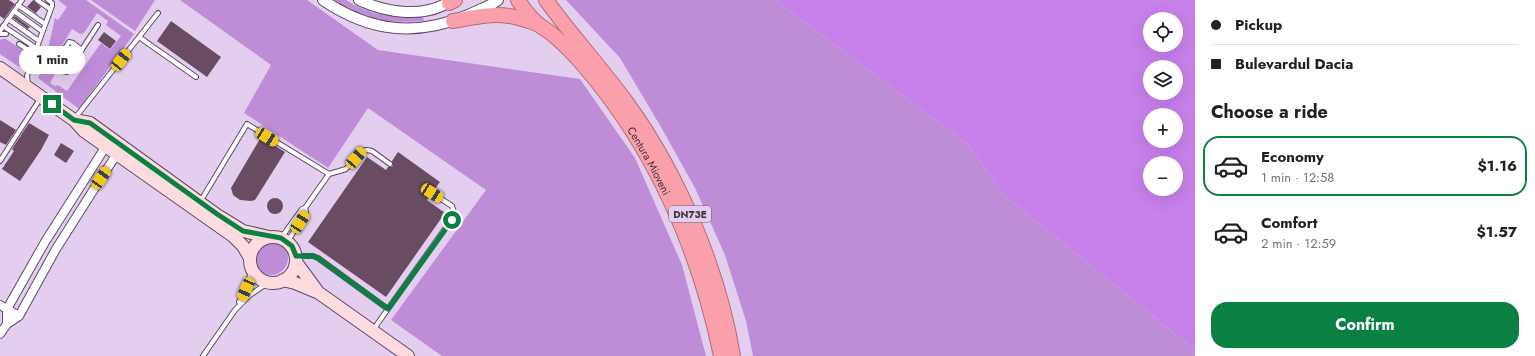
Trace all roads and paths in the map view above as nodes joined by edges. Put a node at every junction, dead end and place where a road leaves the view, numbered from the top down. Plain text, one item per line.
1 (22, 0) edge
2 (37, 0) edge
3 (48, 0) edge
4 (323, 0) edge
5 (359, 0) edge
6 (498, 0) edge
7 (518, 0) edge
8 (535, 0) edge
9 (452, 1) edge
10 (18, 5) junction
11 (549, 5) edge
12 (50, 10) junction
13 (14, 11) junction
14 (158, 13) dead end
15 (8, 19) junction
16 (453, 21) junction
17 (45, 24) junction
18 (537, 24) junction
19 (98, 25) dead end
20 (4, 26) junction
21 (0, 31) edge
22 (42, 32) junction
23 (0, 34) edge
24 (6, 34) dead end
25 (139, 37) junction
26 (39, 41) junction
27 (20, 44) dead end
28 (74, 44) junction
29 (35, 50) junction
30 (82, 50) junction
31 (54, 65) junction
32 (30, 66) junction
33 (0, 68) edge
34 (59, 69) junction
35 (196, 77) dead end
36 (29, 89) junction
37 (610, 90) junction
38 (42, 96) junction
39 (74, 120) junction
40 (106, 146) junction
41 (117, 154) junction
42 (0, 161) edge
43 (390, 164) dead end
44 (329, 174) junction
45 (432, 193) dead end
46 (200, 202) junction
47 (305, 208) junction
48 (279, 239) junction
49 (296, 259) junction
50 (251, 263) junction
51 (283, 280) junction
52 (269, 282) junction
53 (319, 293) junction
54 (4, 307) edge
55 (388, 309) junction
56 (234, 310) junction
57 (19, 316) junction
58 (7, 324) junction
59 (372, 330) junction
60 (0, 334) edge
61 (203, 356) edge
62 (408, 356) edge
63 (721, 356) edge
64 (733, 356) edge

1 - 10 lane
2 - 12 lane
3 - 12 lane
4 - 16 street
5 - 9 street
6 - 16 street
7 - 18 highway, Centura Mioveni / DN73E
8 - 11 highway, DN73E
10 - 13 lane
10 - 17 lane
11 - 37 highway, Centura Mioveni / DN73E
12 - 17 lane
13 - 15 lane
13 - 22 lane
14 - 25 lane
15 - 20 lane
15 - 26 lane
16 - 18 highway, DN73E
17 - 22 lane
18 - 37 highway, Centura Mioveni / DN73E
19 - 30 lane
20 - 21 lane
20 - 29 lane
22 - 26 lane
23 - 24 lane
25 - 35 lane
25 - 39 lane
26 - 29 lane
27 - 32 lane
28 - 30 lane
28 - 31 lane
28 - 34 lane
29 - 31 lane
29 - 32 lane
30 - 34 lane
31 - 34 lane
32 - 36 lane
33 - 36 main road
36 - 38 main road
37 - 63 highway, Centura Mioveni / DN73E
37 - 64 highway, Centura Mioveni / DN73E
38 - 39 main road
38 - 42 lane
39 - 40 main road
39 - 46 main road
40 - 41 main road
40 - 54 street
41 - 50 main road
41 - 57 street
43 - 44 lane
44 - 46 lane
44 - 47 lane
45 - 55 lane
46 - 48 main road
47 - 48 lane
47 - 48 lane
48 - 49 main road
48 - 50 main road
49 - 51 main road
49 - 53 main road
49 - 55 lane
50 - 52 main road
50 - 56 lane
51 - 52 main road
51 - 53 main road
52 - 56 lane
53 - 59 main road
54 - 57 street
54 - 58 street
55 - 59 lane
56 - 61 lane
57 - 58 street
58 - 60 street
59 - 62 main road

